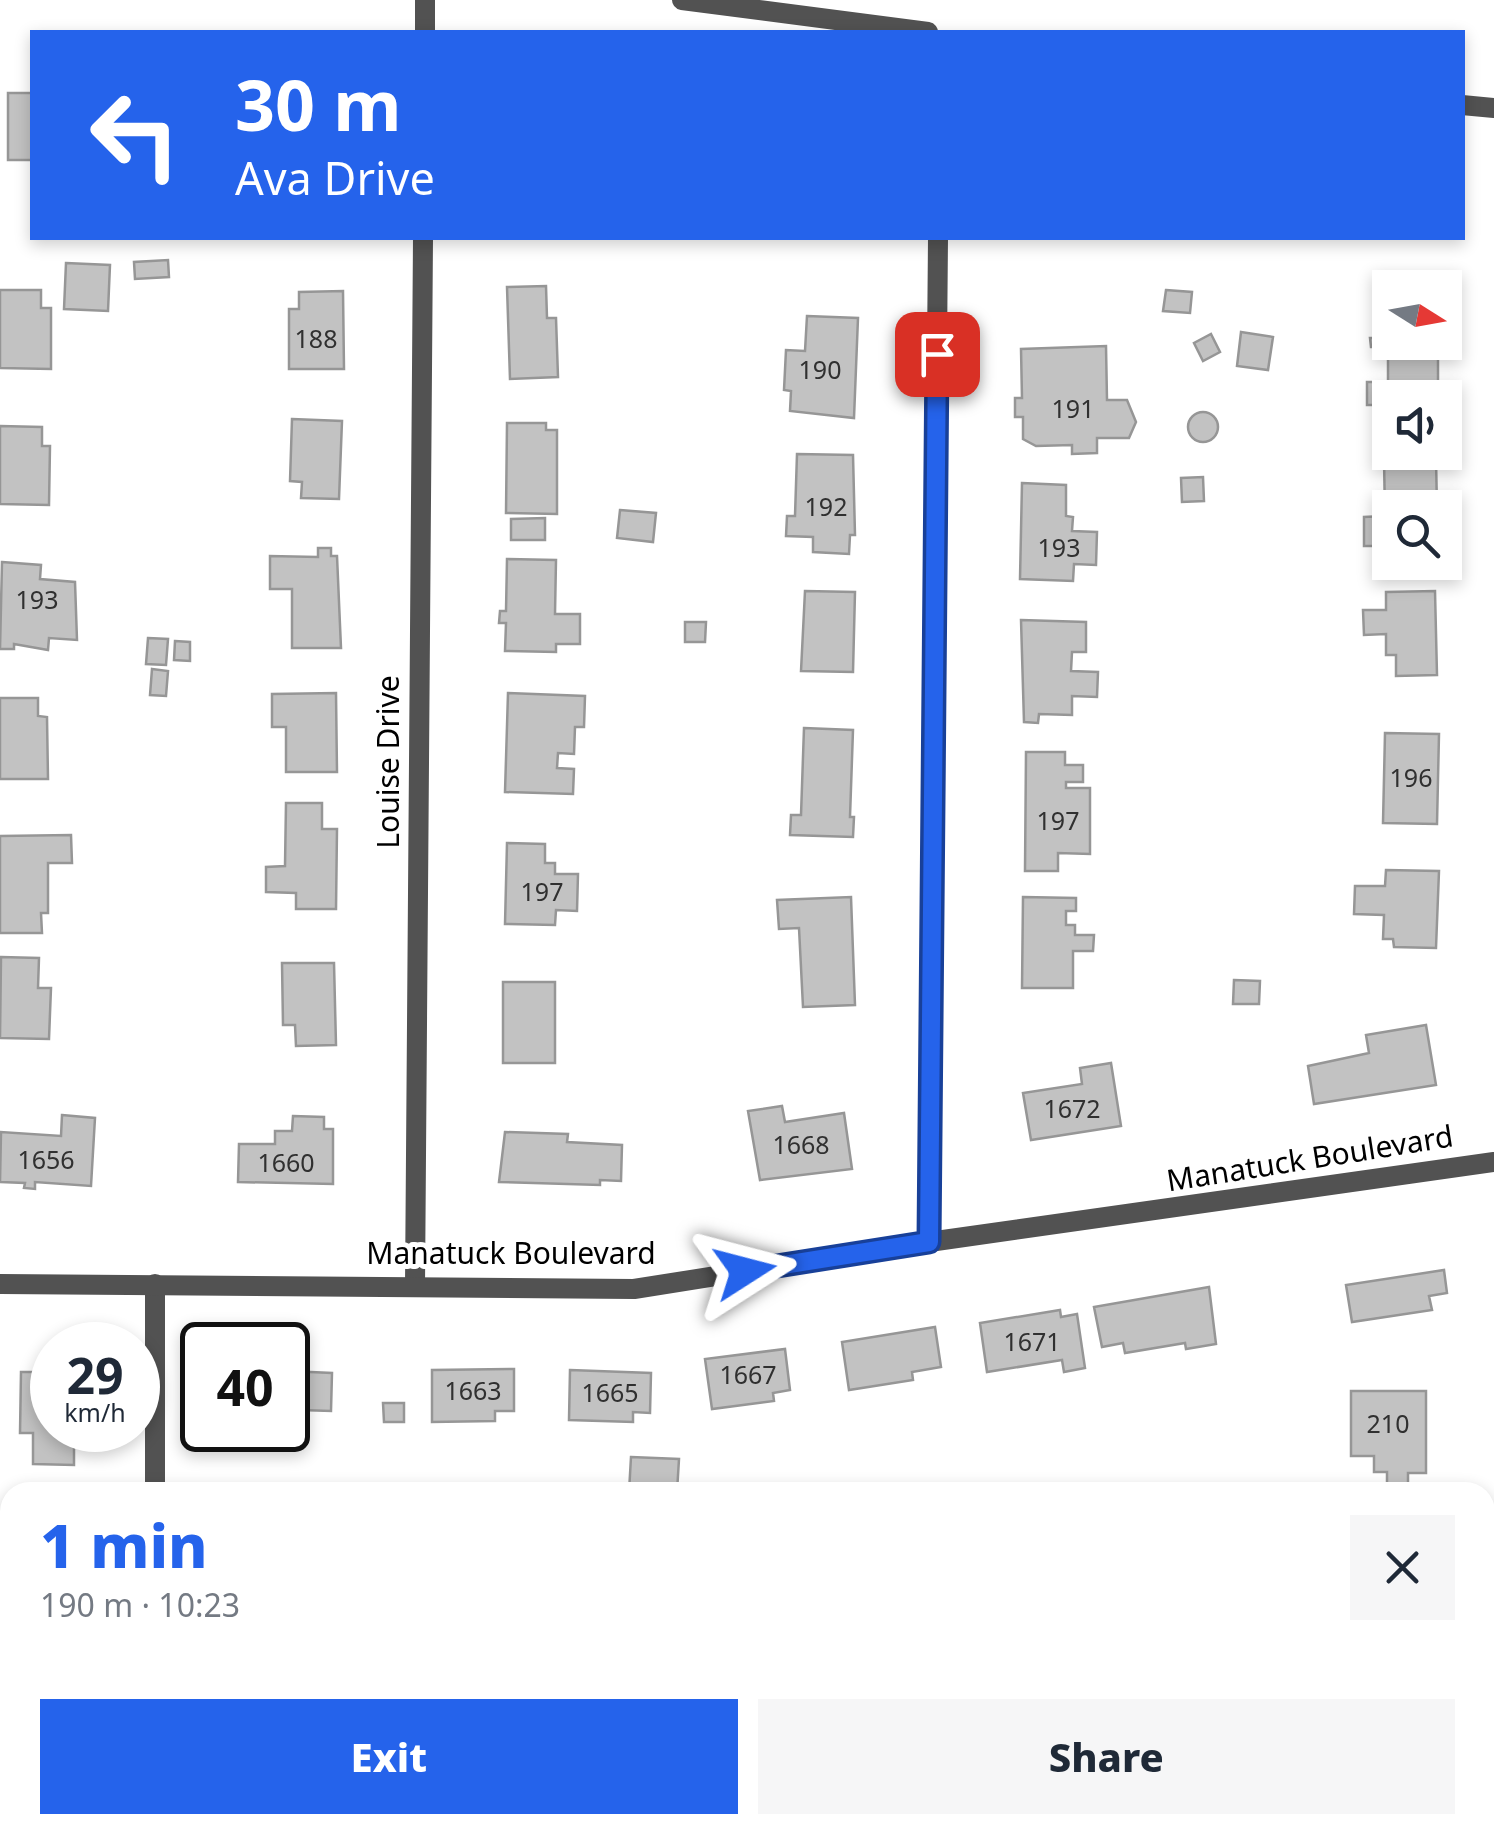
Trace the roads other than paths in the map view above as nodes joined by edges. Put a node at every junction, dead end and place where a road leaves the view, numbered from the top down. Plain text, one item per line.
1 (425, 0) edge
2 (682, 0) edge
3 (425, 30) edge
4 (913, 30) edge
5 (1465, 105) edge
6 (1494, 108) edge
7 (424, 240) edge
8 (938, 240) edge
9 (1494, 1162) edge
10 (929, 1242) junction
11 (0, 1284) edge
12 (155, 1284) junction
13 (415, 1286) junction
14 (154, 1482) edge

1 - 3 street
2 - 4 street
5 - 6 street
7 - 13 street, Louise Drive
8 - 10 street
9 - 10 street, Manatuck Boulevard
10 - 13 street, Manatuck Boulevard
11 - 12 street, Manatuck Boulevard
12 - 13 street, Manatuck Boulevard
12 - 14 street

